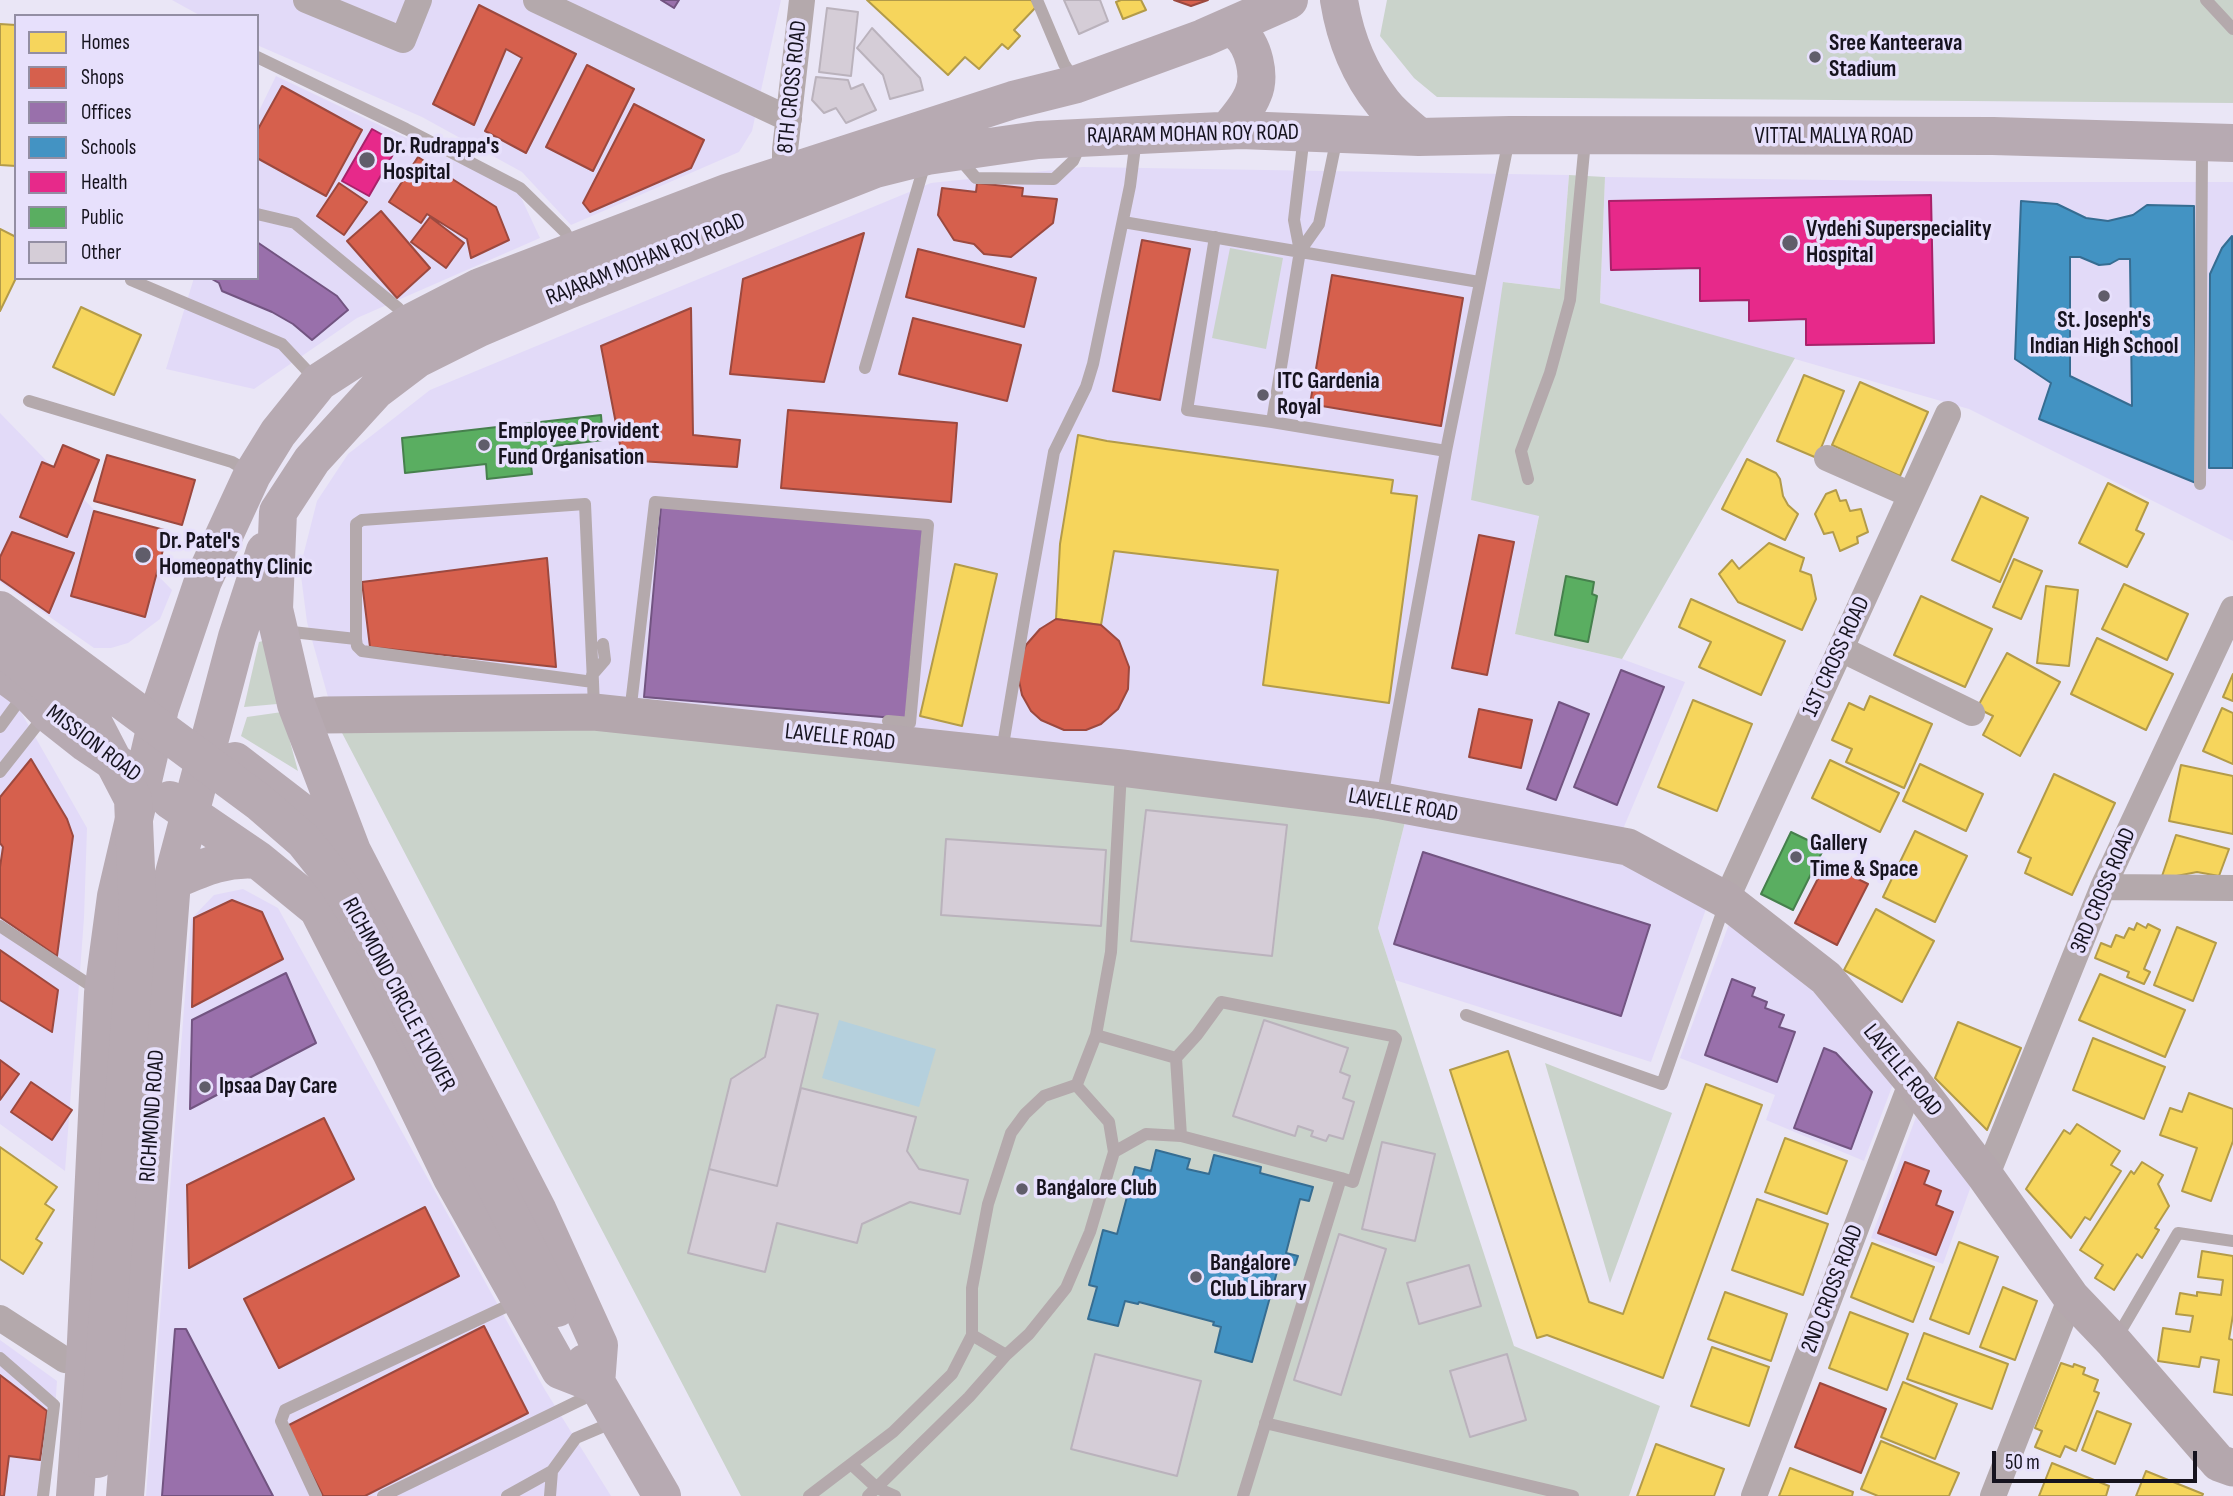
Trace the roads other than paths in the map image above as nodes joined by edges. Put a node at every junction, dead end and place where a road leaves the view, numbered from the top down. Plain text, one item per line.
1 (306, 0) edge
2 (419, 0) edge
3 (536, 0) edge
4 (802, 0) edge
5 (1037, 0) edge
6 (1289, 0) edge
7 (1339, 0) edge
8 (1356, 0) edge
9 (2206, 0) edge
10 (1228, 27) junction
11 (2233, 29) edge
12 (259, 58) edge
13 (1077, 84) junction
14 (789, 119) junction
15 (1228, 130) junction
16 (1321, 133) junction
17 (1137, 135) junction
18 (1510, 135) junction
19 (1427, 137) junction
20 (1585, 137) junction
21 (2218, 143) edge
22 (940, 154) junction
23 (785, 174) junction
24 (259, 214) edge
25 (1123, 222) junction
26 (1216, 237) junction
27 (576, 250) junction
28 (1300, 251) junction
29 (131, 280) edge
30 (1479, 282) junction
31 (410, 323) junction
32 (865, 368) dead end
33 (319, 382) junction
34 (29, 401) dead end
35 (1948, 414) dead end
36 (1272, 422) junction
37 (1446, 451) junction
38 (1827, 458) dead end
39 (252, 475) junction
40 (1528, 479) dead end
41 (2200, 484) dead end
42 (1911, 495) junction
43 (278, 512) junction
44 (0, 594) edge
45 (2233, 609) edge
46 (0, 610) edge
47 (279, 630) junction
48 (356, 639) junction
49 (604, 644) dead end
50 (0, 646) edge
51 (1841, 649) junction
52 (593, 690) junction
53 (25, 691) edge
54 (160, 708) junction
55 (1972, 713) dead end
56 (630, 716) junction
57 (302, 718) junction
58 (0, 727) edge
59 (896, 729) junction
60 (208, 741) junction
61 (1002, 756) junction
62 (1122, 768) junction
63 (0, 772) edge
64 (144, 781) junction
65 (1382, 801) junction
66 (189, 814) junction
67 (352, 851) junction
68 (258, 860) junction
69 (172, 881) junction
70 (2103, 887) junction
71 (2233, 888) edge
72 (1726, 900) junction
73 (0, 926) edge
74 (103, 993) junction
75 (1466, 1015) dead end
76 (1096, 1035) junction
77 (1176, 1058) junction
78 (1912, 1081) junction
79 (1077, 1084) dead end
80 (1181, 1136) junction
81 (1114, 1152) junction
82 (1986, 1177) junction
83 (1341, 1178) junction
84 (2233, 1241) edge
85 (2071, 1297) junction
86 (539, 1303) junction
87 (0, 1318) edge
88 (972, 1335) junction
89 (2114, 1342) junction
90 (1006, 1354) junction
91 (0, 1358) edge
92 (85, 1362) junction
93 (605, 1398) junction
94 (1265, 1423) junction
95 (851, 1464) junction
96 (2233, 1468) edge
97 (552, 1471) junction
98 (872, 1492) edge
99 (43, 1496) edge
100 (75, 1496) edge
101 (95, 1496) edge
102 (125, 1496) edge
103 (316, 1496) edge
104 (383, 1496) edge
105 (507, 1496) edge
106 (550, 1496) edge
107 (662, 1496) edge
108 (809, 1496) edge
109 (895, 1496) edge
110 (1243, 1496) edge
111 (1573, 1496) edge
112 (1754, 1496) edge
113 (1993, 1496) edge

1 - 2 street
3 - 14 street
4 - 14 street, 8TH CROSS ROAD
5 - 13 lane
6 - 10 main road, RAJARAM MOHAN ROY ROAD
7 - 19 main road
8 - 19 main road
9 - 11 lane
10 - 13 main road, RAJARAM MOHAN ROY ROAD
10 - 15 main road
12 - 27 lane
13 - 23 main road, RAJARAM MOHAN ROY ROAD
14 - 23 street, 8TH CROSS ROAD
15 - 16 main road, RAJARAM MOHAN ROY ROAD
15 - 17 main road, RAJARAM MOHAN ROY ROAD
16 - 19 main road, RAJARAM MOHAN ROY ROAD
16 - 28 lane
16 - 28 lane
17 - 22 main road, RAJARAM MOHAN ROY ROAD
17 - 25 lane
18 - 19 main road, VITTAL MALLYA ROAD
18 - 20 main road, VITTAL MALLYA ROAD
18 - 30 lane
20 - 21 main road, VITTAL MALLYA ROAD
20 - 40 lane
21 - 41 lane
22 - 32 lane
22 - 43 main road, RAJARAM MOHAN ROY ROAD
23 - 27 main road, RAJARAM MOHAN ROY ROAD
24 - 31 lane
25 - 26 lane
25 - 61 lane
26 - 28 lane
26 - 36 lane
27 - 31 main road, RAJARAM MOHAN ROY ROAD
28 - 30 lane
28 - 36 lane
29 - 33 lane
30 - 37 lane
31 - 33 main road, RAJARAM MOHAN ROY ROAD
33 - 39 main road, RAJARAM MOHAN ROY ROAD
34 - 39 lane
35 - 42 street, 1ST CROSS ROAD
36 - 37 lane
37 - 65 lane
38 - 42 street
39 - 54 main road, RAJARAM MOHAN ROY ROAD
42 - 51 street, 1ST CROSS ROAD
43 - 47 main road
43 - 60 main road, RAJARAM MOHAN ROY ROAD
44 - 54 main road
45 - 70 street, 3RD CROSS ROAD
46 - 86 main road, RICHMOND CIRCLE FLYOVER, bridge
47 - 48 lane
47 - 57 main road
48 - 52 lane
48 - 52 lane
49 - 52 lane
50 - 101 main road, bridge
51 - 55 street
51 - 72 street, 1ST CROSS ROAD
52 - 56 street, LAVELLE ROAD
52 - 57 street, LAVELLE ROAD
53 - 58 lane
53 - 63 lane
53 - 64 main road, MISSION ROAD
54 - 60 main road
54 - 64 main road, RAJARAM MOHAN ROY ROAD
56 - 59 street, LAVELLE ROAD
56 - 59 lane
57 - 67 main road
59 - 61 street, LAVELLE ROAD
60 - 66 main road, RICHMOND ROAD
60 - 67 main road
61 - 62 street, LAVELLE ROAD
62 - 65 street, LAVELLE ROAD
62 - 76 lane
64 - 66 main road, MISSION ROAD
64 - 74 main road, RAJARAM MOHAN ROY ROAD
65 - 72 street, LAVELLE ROAD
66 - 68 main road, MISSION ROAD
66 - 69 main road, RICHMOND ROAD
67 - 93 main road
68 - 69 main road
68 - 86 main road, MISSION ROAD
69 - 102 main road, RICHMOND ROAD
70 - 71 street
70 - 82 street, 3RD CROSS ROAD
72 - 75 lane
72 - 78 street, LAVELLE ROAD
73 - 74 lane
74 - 92 main road
76 - 77 lane
76 - 79 lane
77 - 80 lane
77 - 83 lane
78 - 82 street, LAVELLE ROAD
78 - 112 street, 2ND CROSS ROAD
80 - 81 lane
80 - 83 lane
81 - 88 lane
81 - 90 lane
82 - 85 street, LAVELLE ROAD
83 - 94 lane
84 - 89 lane
85 - 89 street, LAVELLE ROAD
85 - 113 street
86 - 93 main road, RICHMOND CIRCLE FLYOVER
86 - 103 lane
87 - 92 street
88 - 90 lane
88 - 95 lane
89 - 96 street, LAVELLE ROAD
90 - 98 lane
91 - 99 lane
92 - 100 main road
93 - 97 lane
93 - 104 lane
93 - 107 main road, RICHMOND CIRCLE FLYOVER
94 - 110 lane
94 - 111 lane
95 - 98 lane
95 - 108 lane
97 - 105 lane
97 - 106 lane
98 - 109 lane

